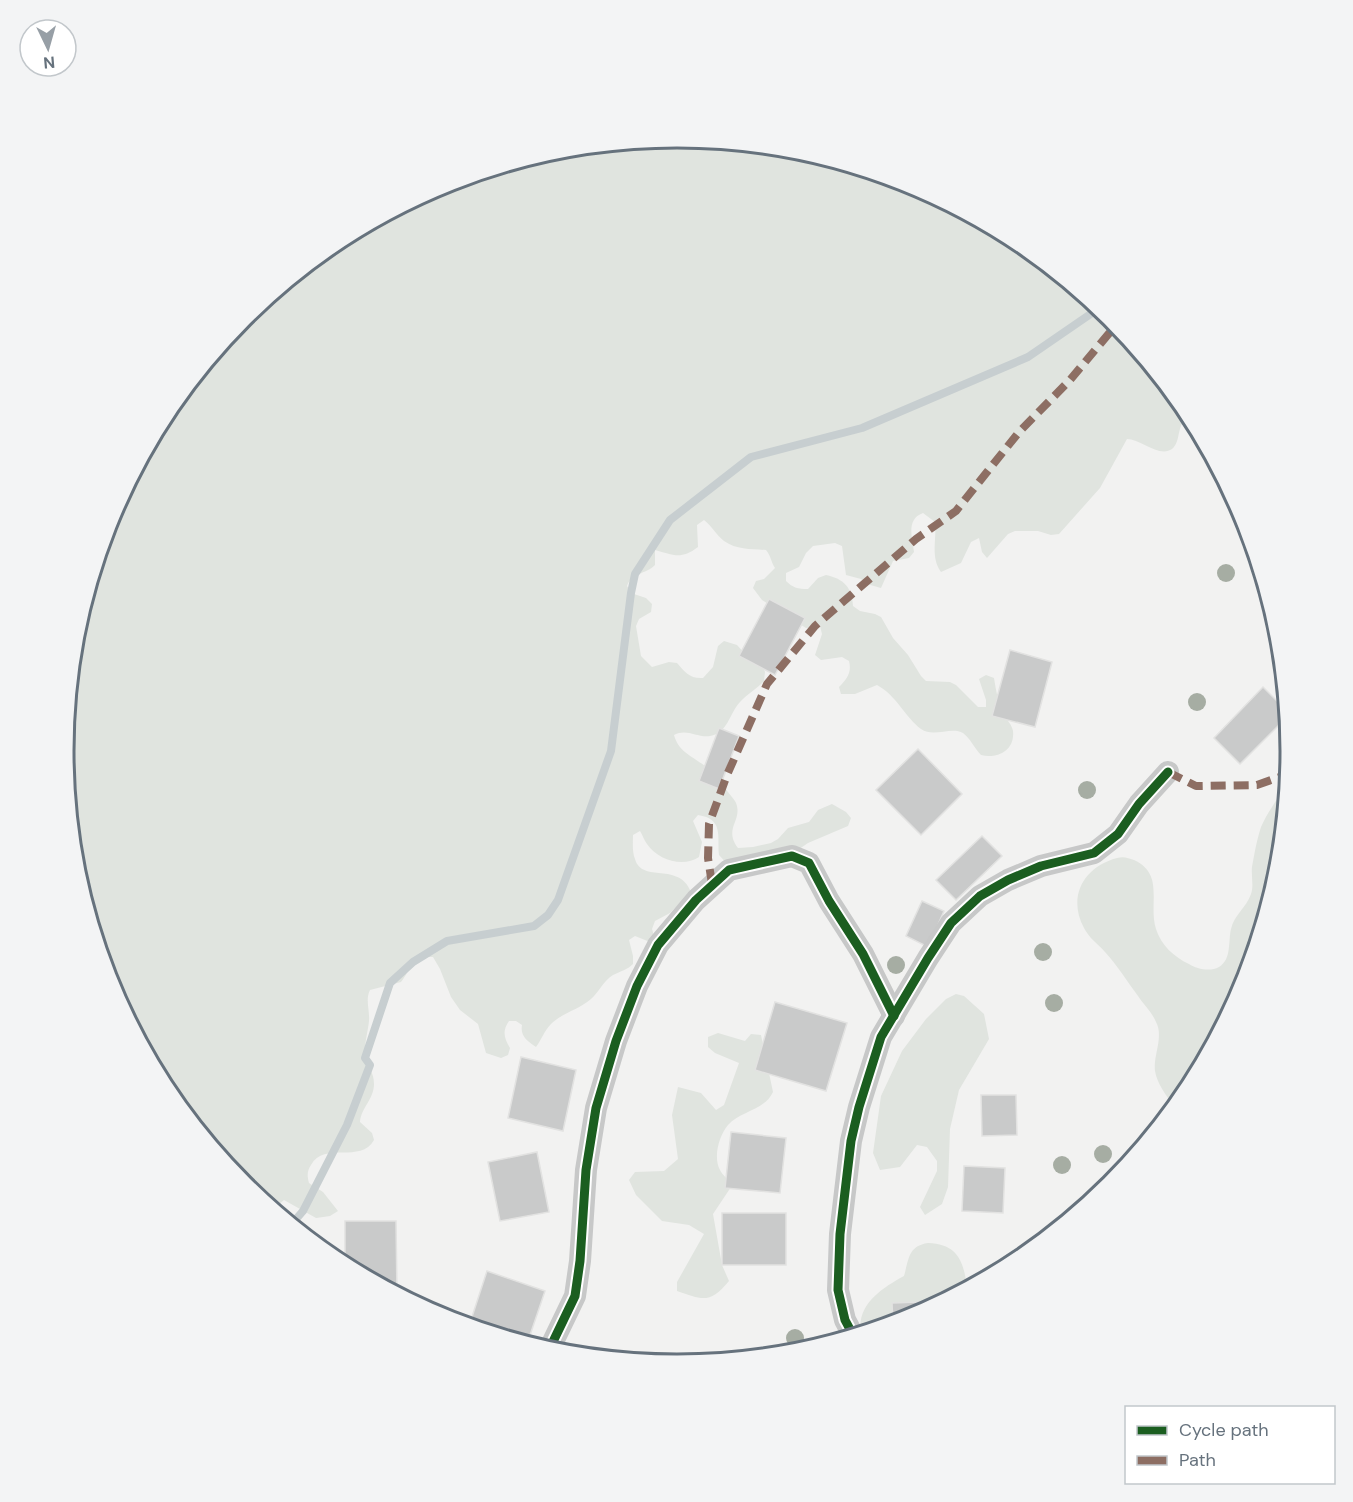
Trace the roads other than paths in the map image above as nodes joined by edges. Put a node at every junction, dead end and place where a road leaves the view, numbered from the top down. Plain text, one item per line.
1 (1168, 772) dead end
2 (894, 1016) junction
3 (849, 1328) edge
4 (553, 1341) edge

1 - 2 street
2 - 3 street
2 - 4 street

